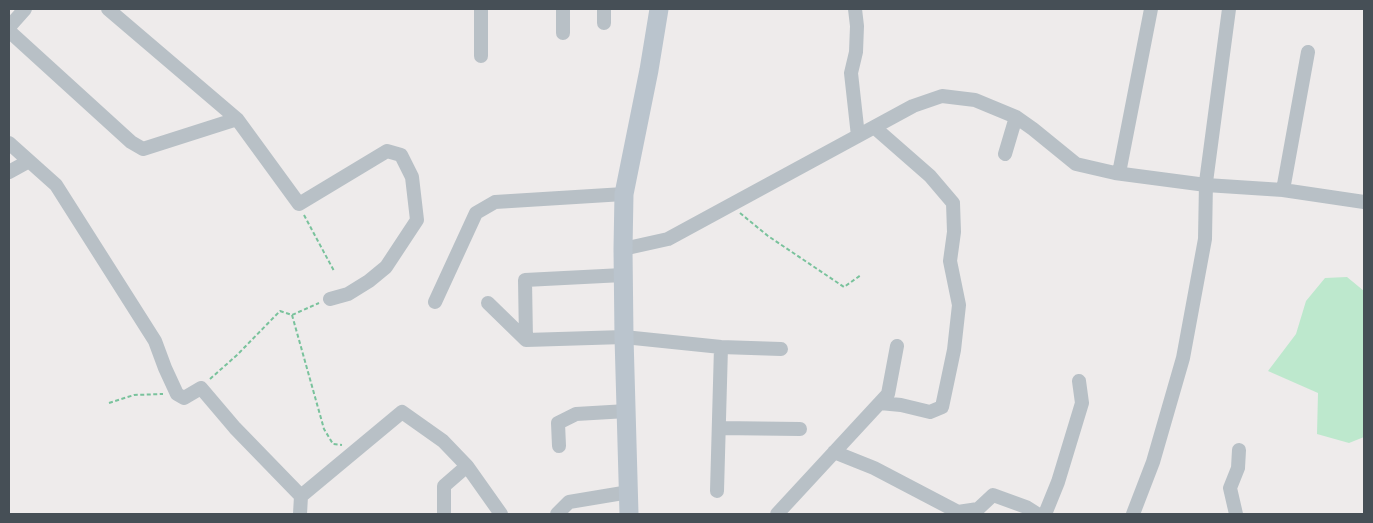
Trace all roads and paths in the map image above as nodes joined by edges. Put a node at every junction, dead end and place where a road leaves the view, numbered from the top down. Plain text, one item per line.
1 (25, 9) edge
2 (108, 9) edge
3 (482, 9) edge
4 (563, 9) edge
5 (658, 9) edge
6 (855, 9) edge
7 (1151, 9) edge
8 (1229, 9) edge
9 (9, 27) edge
10 (9, 31) edge
11 (564, 33) dead end
12 (1308, 52) dead end
13 (481, 56) dead end
14 (1016, 117) junction
15 (237, 119) junction
16 (874, 127) junction
17 (858, 136) junction
18 (9, 143) edge
19 (1005, 154) dead end
20 (29, 161) junction
21 (9, 172) edge
22 (1119, 173) junction
23 (1206, 185) junction
24 (1283, 190) junction
25 (624, 194) junction
26 (1361, 201) edge
27 (299, 204) junction
28 (730, 206) junction
29 (623, 249) junction
30 (334, 271) dead end
31 (623, 275) junction
32 (861, 275) dead end
33 (330, 298) joint
34 (435, 302) dead end
35 (488, 303) dead end
36 (292, 315) junction
37 (624, 337) junction
38 (526, 340) junction
39 (897, 346) dead end
40 (721, 348) junction
41 (780, 349) dead end
42 (1079, 381) dead end
43 (201, 388) junction
44 (177, 394) junction
45 (109, 403) dead end
46 (880, 403) junction
47 (627, 411) junction
48 (719, 428) junction
49 (800, 429) dead end
50 (362, 445) junction
51 (560, 446) dead end
52 (1239, 450) dead end
53 (834, 452) junction
54 (467, 466) junction
55 (717, 491) dead end
56 (629, 492) junction
57 (300, 496) junction
58 (300, 514) edge
59 (444, 514) edge
60 (501, 514) edge
61 (557, 514) edge
62 (630, 514) edge
63 (777, 514) edge
64 (1037, 514) edge
65 (1045, 514) edge
66 (1133, 514) edge
67 (1236, 514) edge

1 - 9 street
2 - 15 street
3 - 13 street
4 - 11 street
5 - 25 main road
6 - 17 street
7 - 22 street
8 - 23 street
10 - 15 street
12 - 24 street
14 - 16 street
14 - 19 street
14 - 22 street
15 - 27 street
16 - 17 street
16 - 46 street
17 - 28 street
18 - 20 street
20 - 21 street
20 - 44 street
22 - 23 street
23 - 24 street
23 - 66 street
24 - 26 street
25 - 29 main road
25 - 34 street
27 - 30 path
27 - 33 street
28 - 29 street
28 - 32 path
29 - 31 main road
31 - 37 main road
31 - 38 street
33 - 36 path
35 - 38 street
36 - 43 path
36 - 50 path
37 - 38 street
37 - 40 street
37 - 47 main road
39 - 46 street
40 - 41 street
40 - 48 street
42 - 65 street
43 - 44 street
43 - 57 street
44 - 45 path
46 - 53 street
47 - 51 street
47 - 56 main road
48 - 49 street
48 - 55 street
50 - 54 street
50 - 57 street
52 - 67 street
53 - 63 street
53 - 64 street
54 - 59 street
54 - 60 street
56 - 61 street
56 - 62 main road
57 - 58 street

